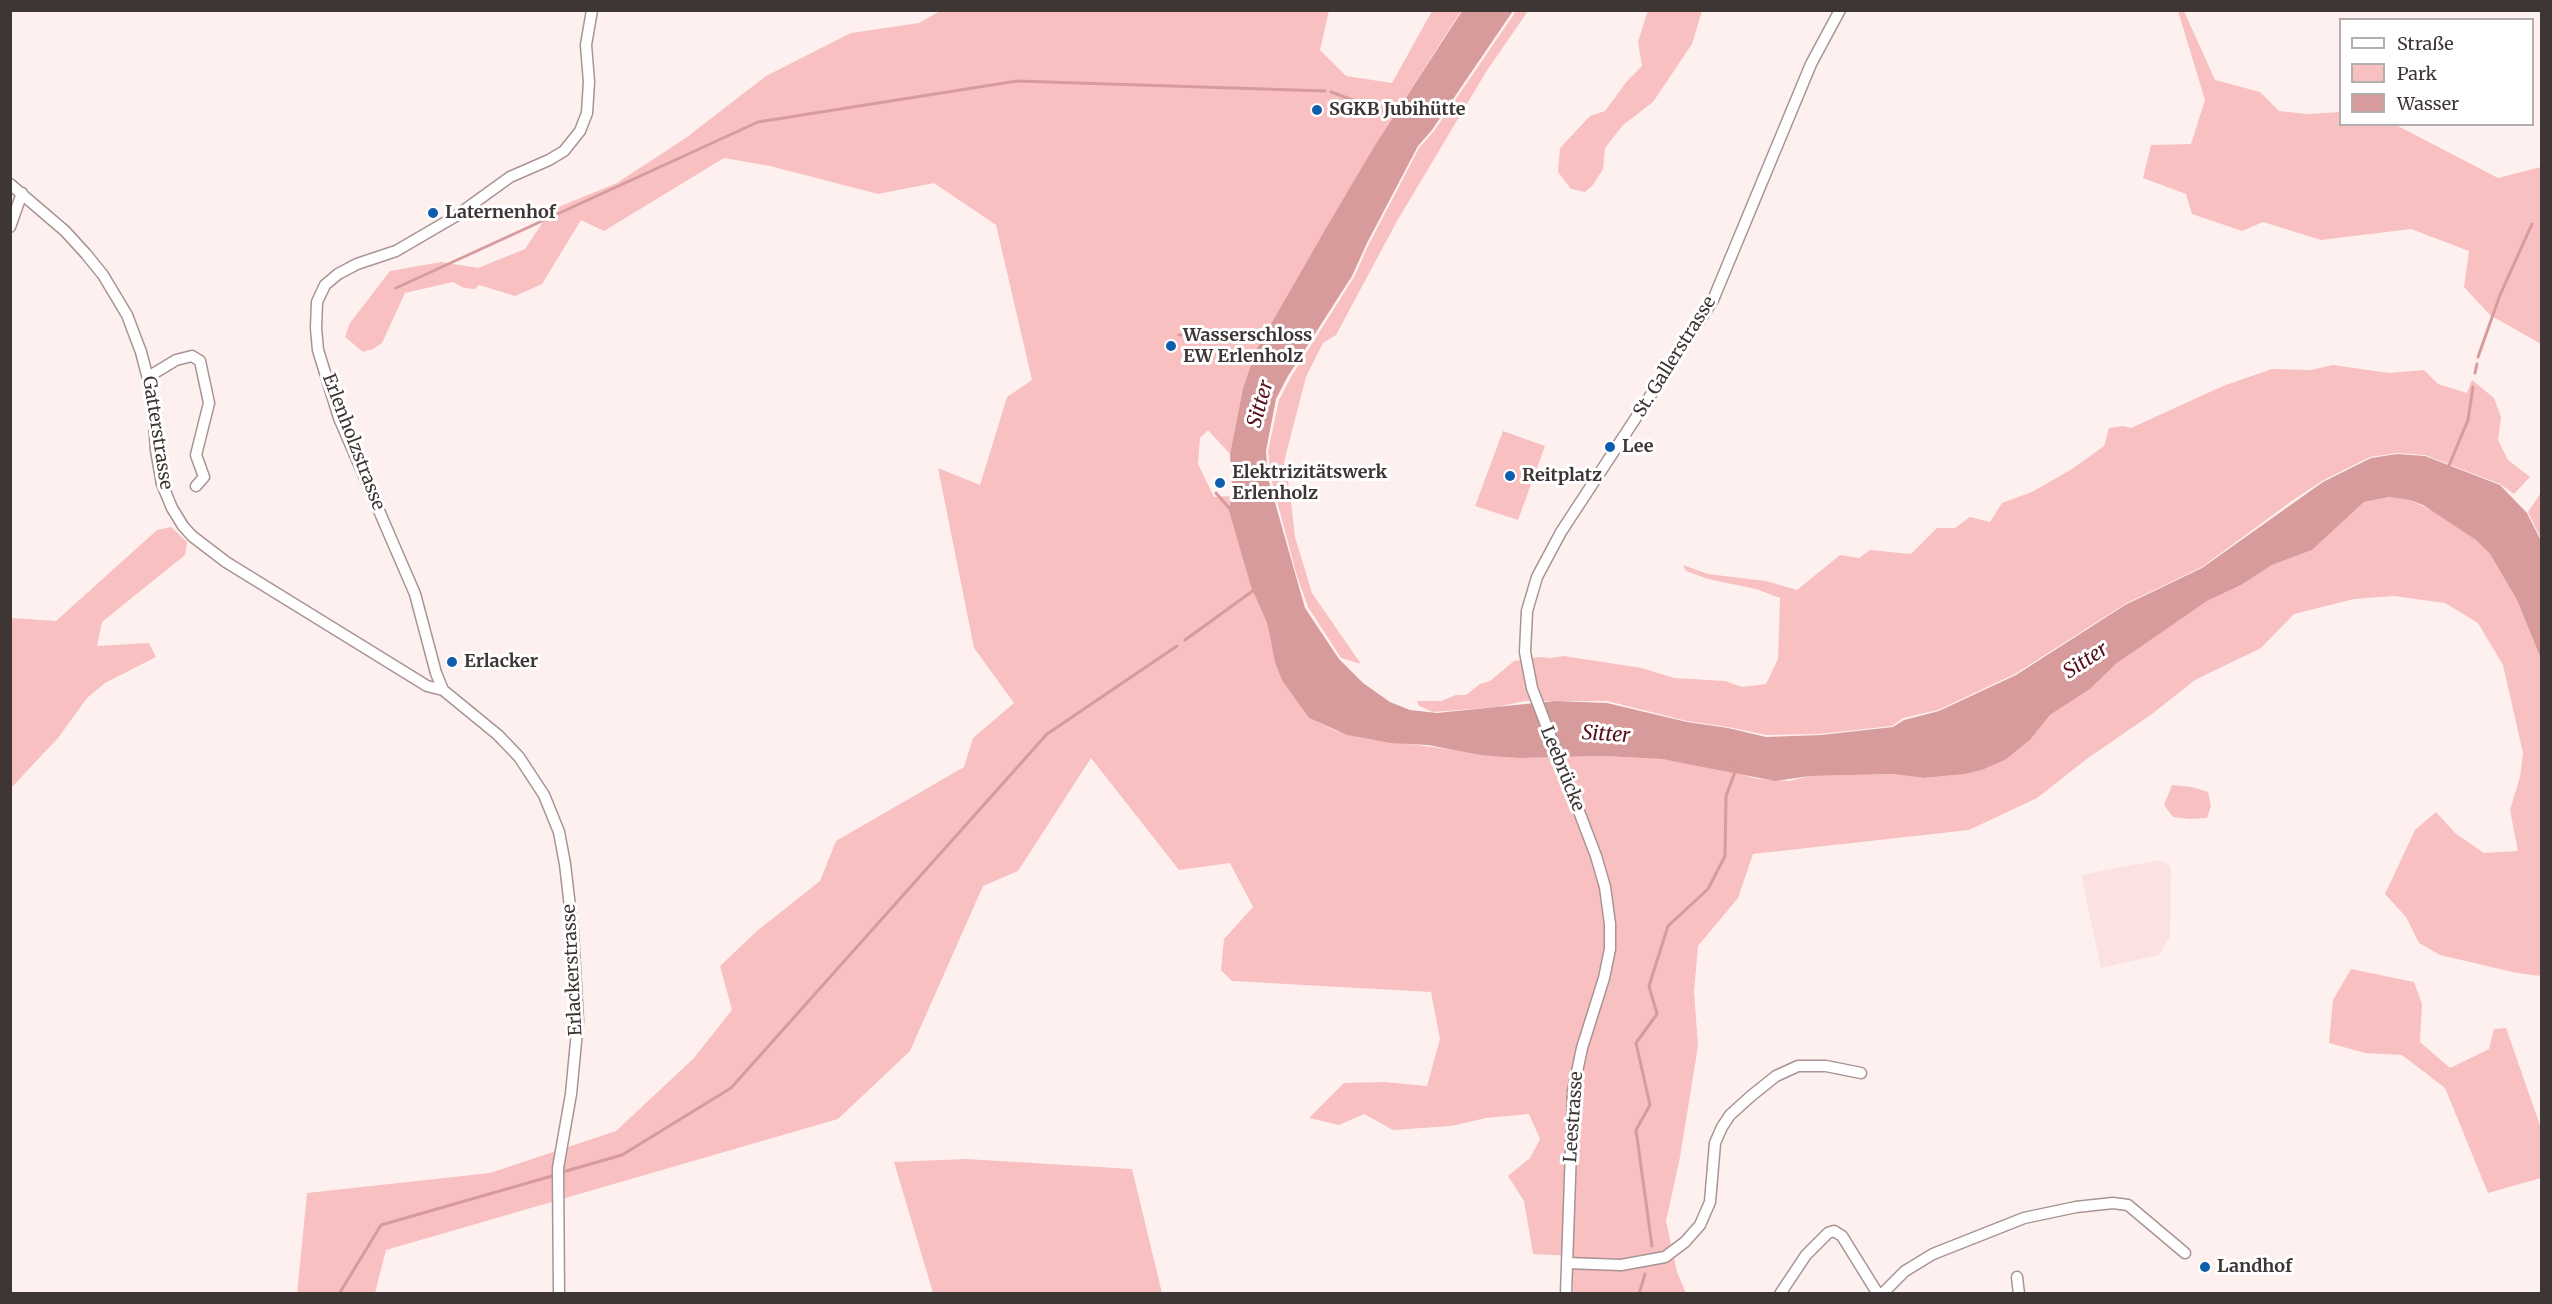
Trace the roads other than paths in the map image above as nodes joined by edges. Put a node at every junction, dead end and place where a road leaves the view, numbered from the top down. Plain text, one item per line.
1 (592, 10) edge
2 (1840, 10) edge
3 (10, 184) edge
4 (22, 193) junction
5 (10, 227) edge
6 (148, 377) junction
7 (196, 486) dead end
8 (1527, 664) joint
9 (443, 690) junction
10 (1602, 873) joint
11 (1861, 1073) dead end
12 (2185, 1253) dead end
13 (1567, 1263) junction
14 (2017, 1277) dead end
15 (559, 1293) edge
16 (1566, 1293) edge
17 (1780, 1293) edge
18 (1880, 1293) edge
19 (2019, 1293) edge

1 - 9 street, Erlenholzstrasse
2 - 8 street, St. Gallerstrasse
3 - 4 street, Gatterstrasse
4 - 5 street
4 - 6 street, Gatterstrasse
6 - 7 street
6 - 9 street, Gatterstrasse
8 - 10 street, Leebrücke
9 - 15 street, Erlackerstrasse
10 - 13 street, Leestrasse
11 - 13 street
12 - 18 street
13 - 16 street, Leestrasse
14 - 19 street
17 - 18 street

